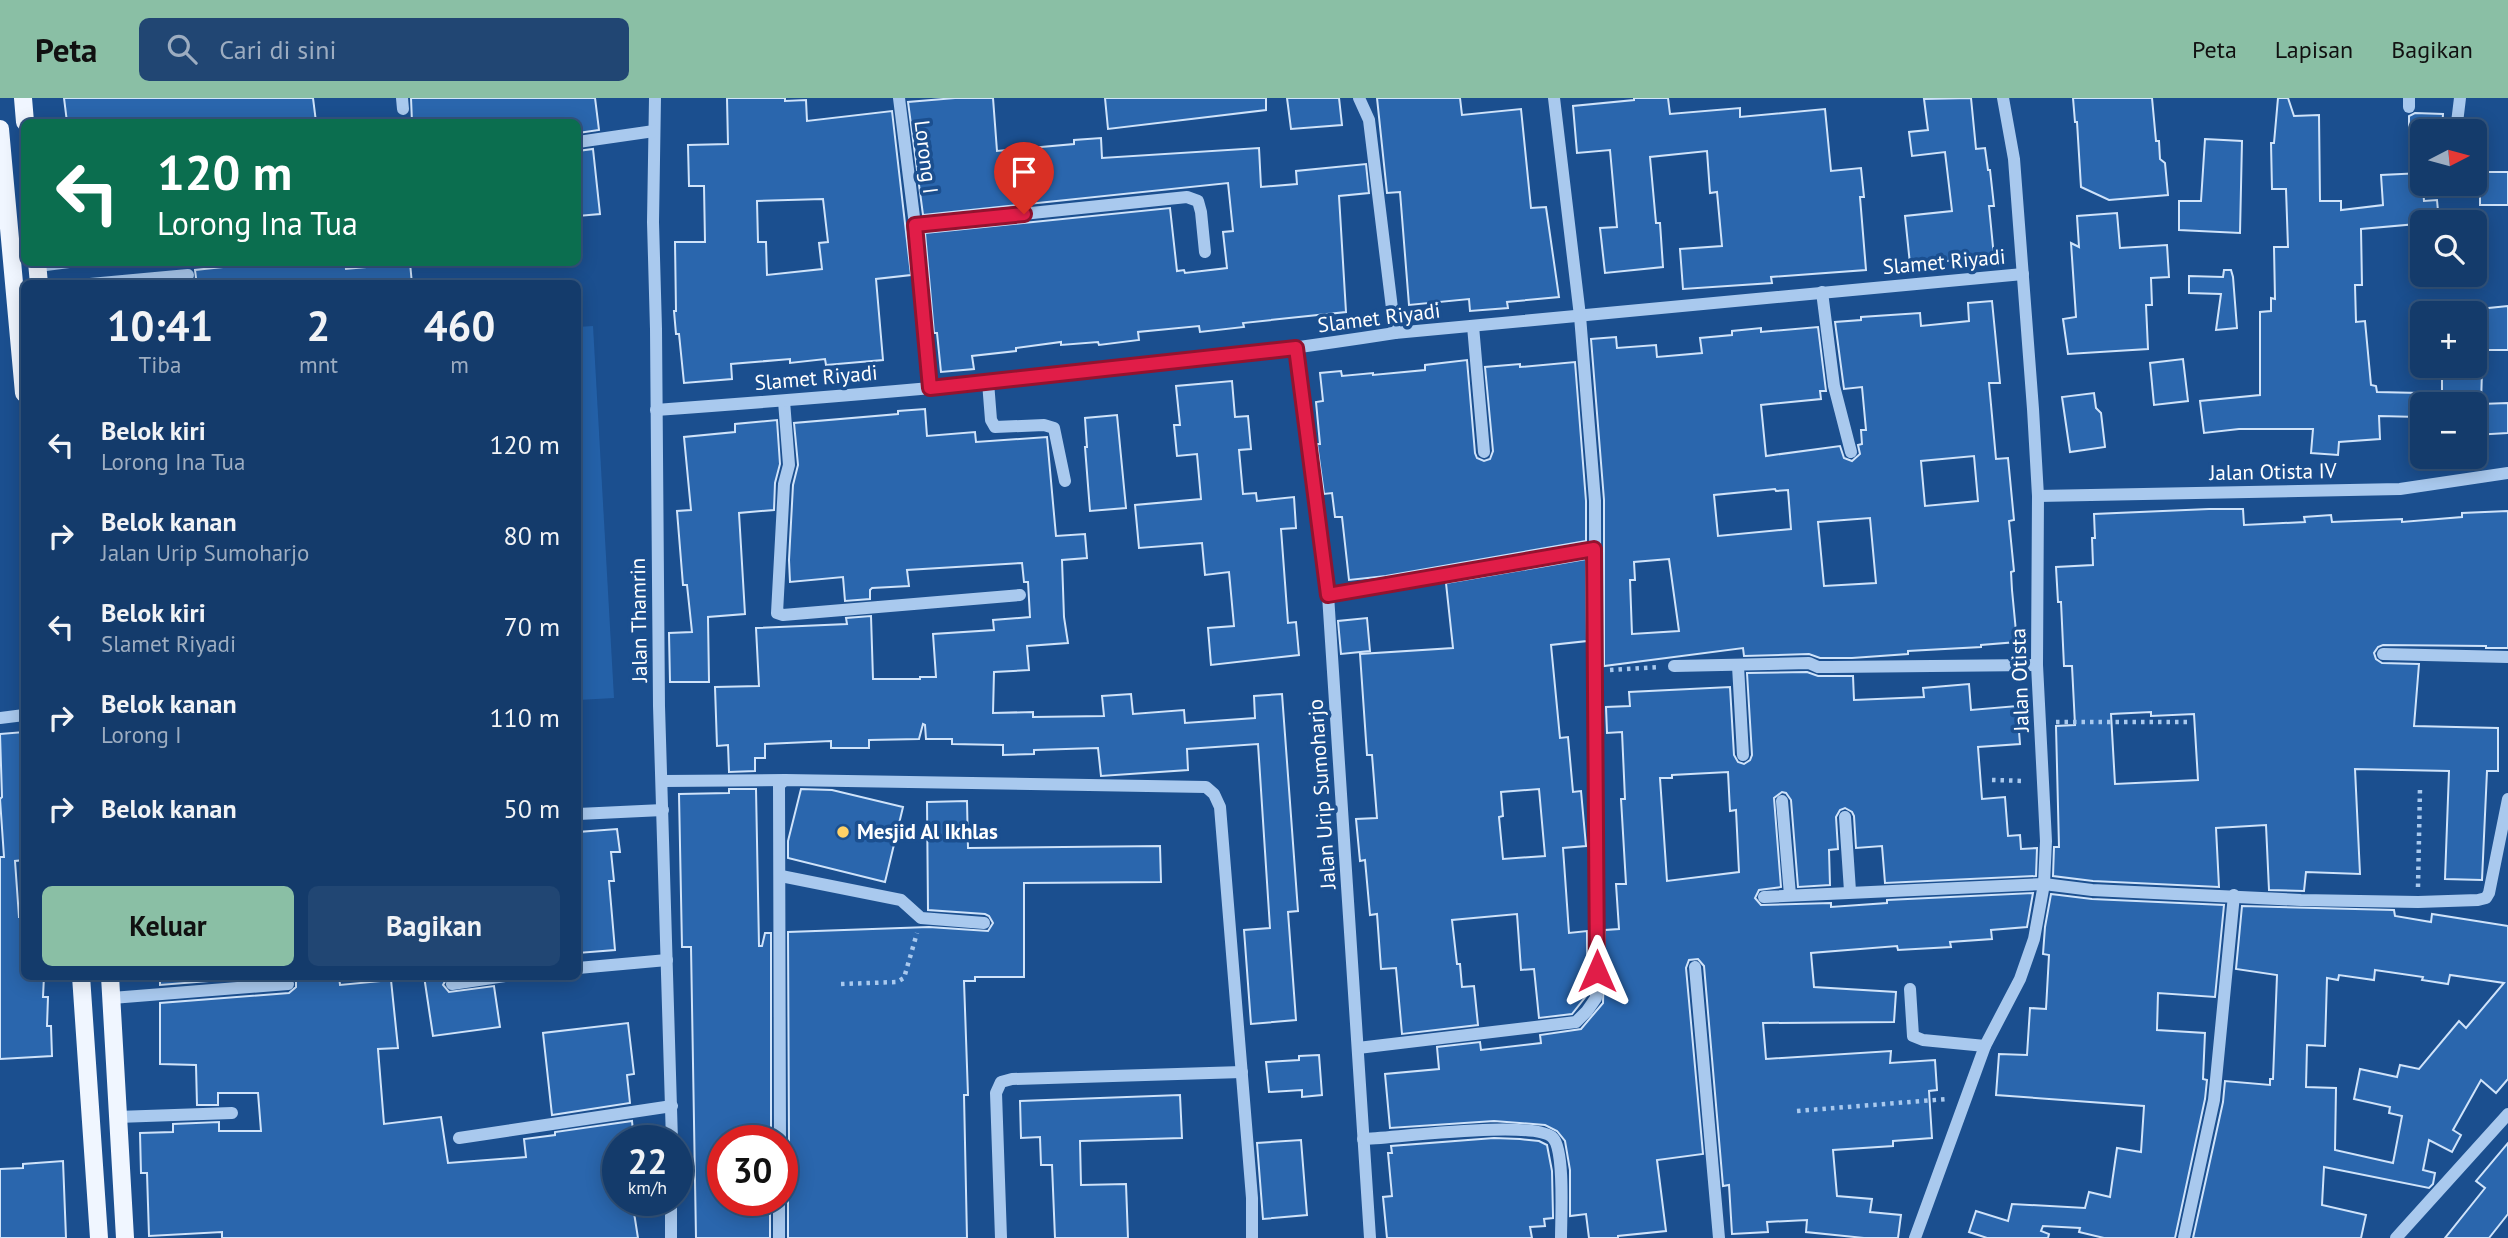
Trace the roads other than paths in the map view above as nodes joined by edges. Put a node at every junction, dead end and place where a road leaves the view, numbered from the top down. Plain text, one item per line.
1 (23, 98) edge
2 (654, 98) edge
3 (899, 98) edge
4 (1359, 98) edge
5 (1554, 98) edge
6 (2003, 98) edge
7 (2460, 98) edge
8 (25, 119) edge
9 (2457, 119) edge
10 (0, 129) edge
11 (654, 131) junction
12 (581, 142) edge
13 (915, 225) junction
14 (5, 231) edge
15 (1205, 252) dead end
16 (55, 266) edge
17 (38, 271) edge
18 (2023, 274) junction
19 (188, 275) dead end
20 (134, 280) edge
21 (1822, 292) junction
22 (1580, 316) junction
23 (1473, 326) junction
24 (1395, 333) junction
25 (1296, 348) junction
26 (21, 367) edge
27 (988, 382) junction
28 (930, 388) junction
29 (784, 401) junction
30 (656, 410) junction
31 (1483, 452) dead end
32 (1851, 453) dead end
33 (2508, 473) edge
34 (1066, 481) dead end
35 (2038, 496) junction
36 (1594, 549) junction
37 (1020, 595) dead end
38 (1328, 595) junction
39 (2383, 654) dead end
40 (2508, 657) edge
41 (2037, 665) junction
42 (1674, 666) road end
43 (1738, 666) junction
44 (21, 715) edge
45 (0, 718) edge
46 (1743, 755) dead end
47 (785, 780) junction
48 (663, 781) junction
49 (2508, 799) edge
50 (1782, 801) dead end
51 (663, 810) junction
52 (581, 814) edge
53 (1845, 817) dead end
54 (781, 876) junction
55 (2044, 884) junction
56 (1850, 891) junction
57 (1790, 895) junction
58 (2234, 895) junction
59 (1764, 897) dead end
60 (984, 923) dead end
61 (667, 960) junction
62 (1695, 967) dead end
63 (581, 968) edge
64 (81, 980) edge
65 (110, 980) edge
66 (478, 980) edge
67 (288, 984) dead end
68 (452, 984) dead end
69 (1910, 989) dead end
70 (112, 998) junction
71 (1985, 1046) junction
72 (1358, 1048) junction
73 (1242, 1072) junction
74 (672, 1106) junction
75 (232, 1113) dead end
76 (2508, 1114) edge
77 (117, 1117) junction
78 (672, 1125) edge
79 (780, 1125) edge
80 (459, 1138) dead end
81 (1363, 1139) junction
82 (671, 1216) edge
83 (779, 1216) edge
84 (99, 1238) edge
85 (125, 1238) edge
86 (671, 1238) edge
87 (779, 1238) edge
88 (1001, 1238) edge
89 (1252, 1238) edge
90 (1370, 1238) edge
91 (1561, 1238) edge
92 (1719, 1238) edge
93 (1914, 1238) edge
94 (2184, 1238) edge
95 (2396, 1238) edge

1 - 8 main road
2 - 11 street, Jalan Thamrin
3 - 13 street, Lorong I
4 - 24 street
5 - 22 street
6 - 18 street, Jalan Otista
7 - 9 street
10 - 14 main road
11 - 12 street
11 - 30 street, Jalan Thamrin
13 - 15 street
13 - 28 street, Lorong I
14 - 26 main road
16 - 17 street
18 - 21 street, Slamet Riyadi
18 - 35 street, Jalan Otista
19 - 20 street
21 - 22 street, Slamet Riyadi
21 - 32 street
22 - 23 street, Slamet Riyadi
22 - 36 street
23 - 24 street, Slamet Riyadi
23 - 31 street
24 - 25 street, Slamet Riyadi
25 - 27 street, Slamet Riyadi
25 - 38 street, Jalan Urip Sumoharjo
27 - 28 street, Slamet Riyadi
27 - 34 street
28 - 29 street, Slamet Riyadi
29 - 30 street, Slamet Riyadi
29 - 37 street
30 - 48 street, Jalan Thamrin
33 - 35 street, Jalan Otista IV
35 - 41 street, Jalan Otista
36 - 38 street
36 - 72 street
38 - 72 street, Jalan Urip Sumoharjo
39 - 40 street
41 - 43 street
41 - 55 street, Jalan Otista
42 - 43 street
43 - 46 street
44 - 45 street
47 - 48 street
47 - 54 street
47 - 73 street
48 - 51 street, Jalan Thamrin
49 - 58 street
50 - 57 street
51 - 52 street
51 - 61 street, Jalan Thamrin
53 - 56 street
54 - 60 street
54 - 79 street
55 - 56 street
55 - 58 street
55 - 71 street, Jalan Otista
56 - 57 street
57 - 59 street
58 - 94 street
61 - 63 street
61 - 74 street, Jalan Thamrin
62 - 92 street
64 - 84 main road
65 - 70 main road
66 - 68 street
67 - 70 street
69 - 71 street
70 - 77 main road
71 - 93 street, Jalan Otista
72 - 81 street, Jalan Urip Sumoharjo
73 - 88 street
73 - 89 street
74 - 78 street, Jalan Thamrin
74 - 80 street
75 - 77 street
76 - 95 street
77 - 85 main road
81 - 90 street, Jalan Urip Sumoharjo
81 - 91 street
82 - 86 street
83 - 87 street

